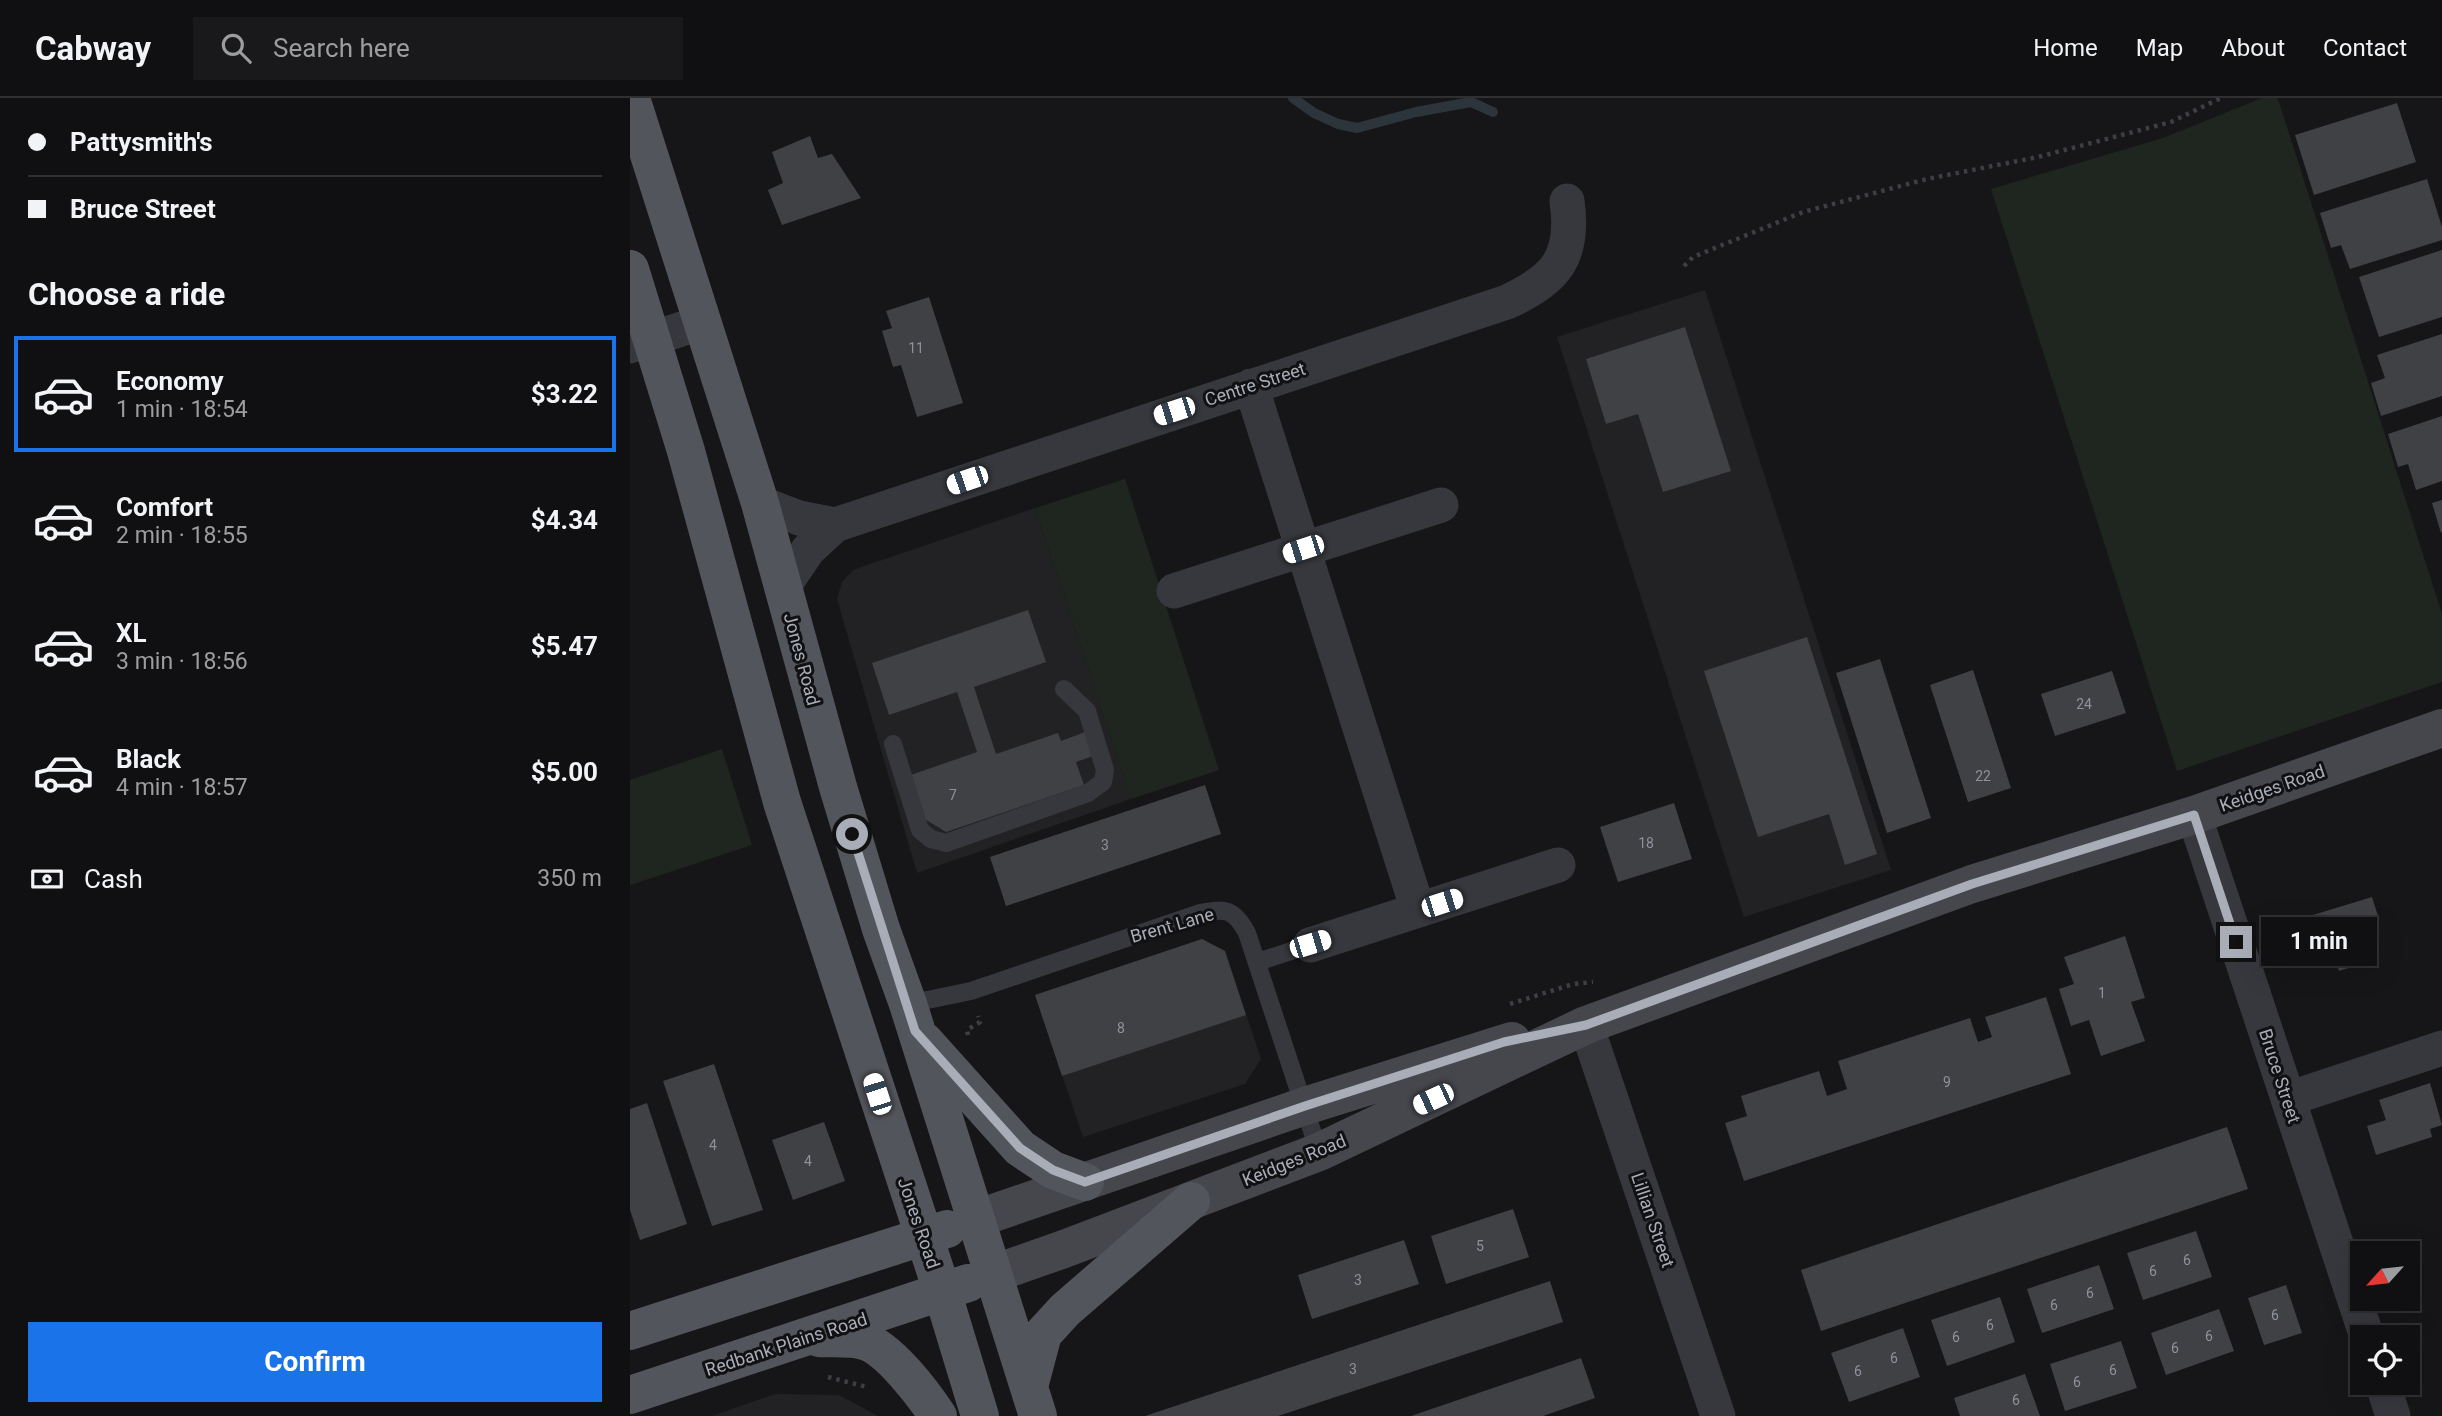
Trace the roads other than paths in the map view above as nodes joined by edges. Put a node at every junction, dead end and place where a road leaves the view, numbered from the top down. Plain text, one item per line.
1 (631, 98) edge
2 (1567, 201) dead end
3 (630, 270) edge
4 (703, 321) junction
5 (640, 343) edge
6 (1251, 386) junction
7 (760, 503) junction
8 (1441, 505) dead end
9 (835, 525) junction
10 (1303, 549) junction
11 (783, 587) junction
12 (1174, 591) dead end
13 (1063, 689) dead end
14 (2442, 728) edge
15 (893, 744) dead end
16 (2194, 815) junction
17 (1558, 865) dead end
18 (1419, 910) junction
19 (1310, 944) joint
20 (1257, 962) junction
21 (912, 1018) junction
22 (1603, 1019) junction
23 (2442, 1048) edge
24 (2288, 1098) junction
25 (1305, 1106) junction
26 (1319, 1152) junction
27 (1085, 1182) junction
28 (1191, 1201) junction
29 (976, 1219) junction
30 (924, 1237) junction
31 (993, 1274) junction
32 (942, 1291) junction
33 (2363, 1325) edge
34 (630, 1331) edge
35 (809, 1337) junction
36 (630, 1395) edge
37 (2386, 1395) edge
38 (1033, 1401) edge
39 (938, 1416) edge
40 (980, 1416) edge
41 (1718, 1416) edge
42 (2393, 1416) edge

1 - 4 main road, Jones Road
2 - 6 street, Centre Street
3 - 5 main road, Jones Road
4 - 5 street
4 - 7 main road, Jones Road
5 - 30 main road, Jones Road
6 - 9 street, Centre Street
6 - 10 street
7 - 9 street, Centre Street
7 - 11 main road, Jones Road
8 - 10 street
9 - 11 street
10 - 12 street
10 - 18 street
11 - 21 main road, Jones Road
13 - 15 lane
14 - 16 street, Keidges Road
16 - 22 street, Keidges Road
16 - 24 street, Bruce Street
17 - 18 street
18 - 19 street
19 - 20 lane
20 - 21 lane, Brent Lane
20 - 25 lane, Brent Lane
21 - 27 main road
21 - 29 main road, Jones Road
22 - 25 street, Keidges Road
22 - 26 street, Keidges Road
22 - 41 street, Lillian Street
23 - 24 street
24 - 33 street, Bruce Street
25 - 26 lane, Brent Lane
25 - 27 street, Keidges Road
26 - 28 street, Keidges Road
27 - 29 street, Keidges Road
28 - 31 street, Keidges Road
28 - 38 main road
29 - 30 main road, Keidges Road
29 - 31 main road
30 - 32 main road, Jones Road
30 - 34 main road
31 - 32 main road, Redbank Plains Road
31 - 38 main road
32 - 35 main road, Redbank Plains Road
32 - 40 main road
35 - 36 main road, Redbank Plains Road
35 - 39 main road
37 - 42 street

